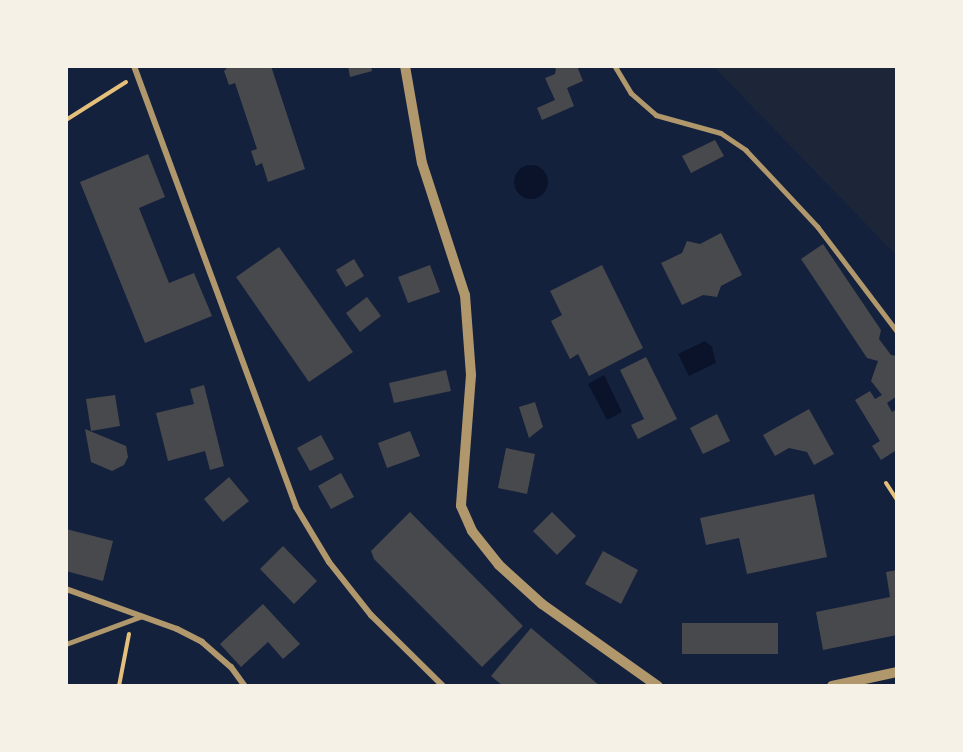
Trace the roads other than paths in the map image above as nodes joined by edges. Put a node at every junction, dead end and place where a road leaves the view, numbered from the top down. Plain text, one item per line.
1 (134, 66) edge
2 (405, 66) edge
3 (615, 66) edge
4 (897, 332) edge
5 (66, 589) edge
6 (142, 616) junction
7 (66, 644) edge
8 (897, 672) edge
9 (245, 686) edge
10 (443, 686) edge
11 (658, 686) edge
12 (832, 686) edge

1 - 10 street
2 - 11 street
3 - 4 lane
5 - 6 street
6 - 7 lane
6 - 9 street
8 - 12 street

